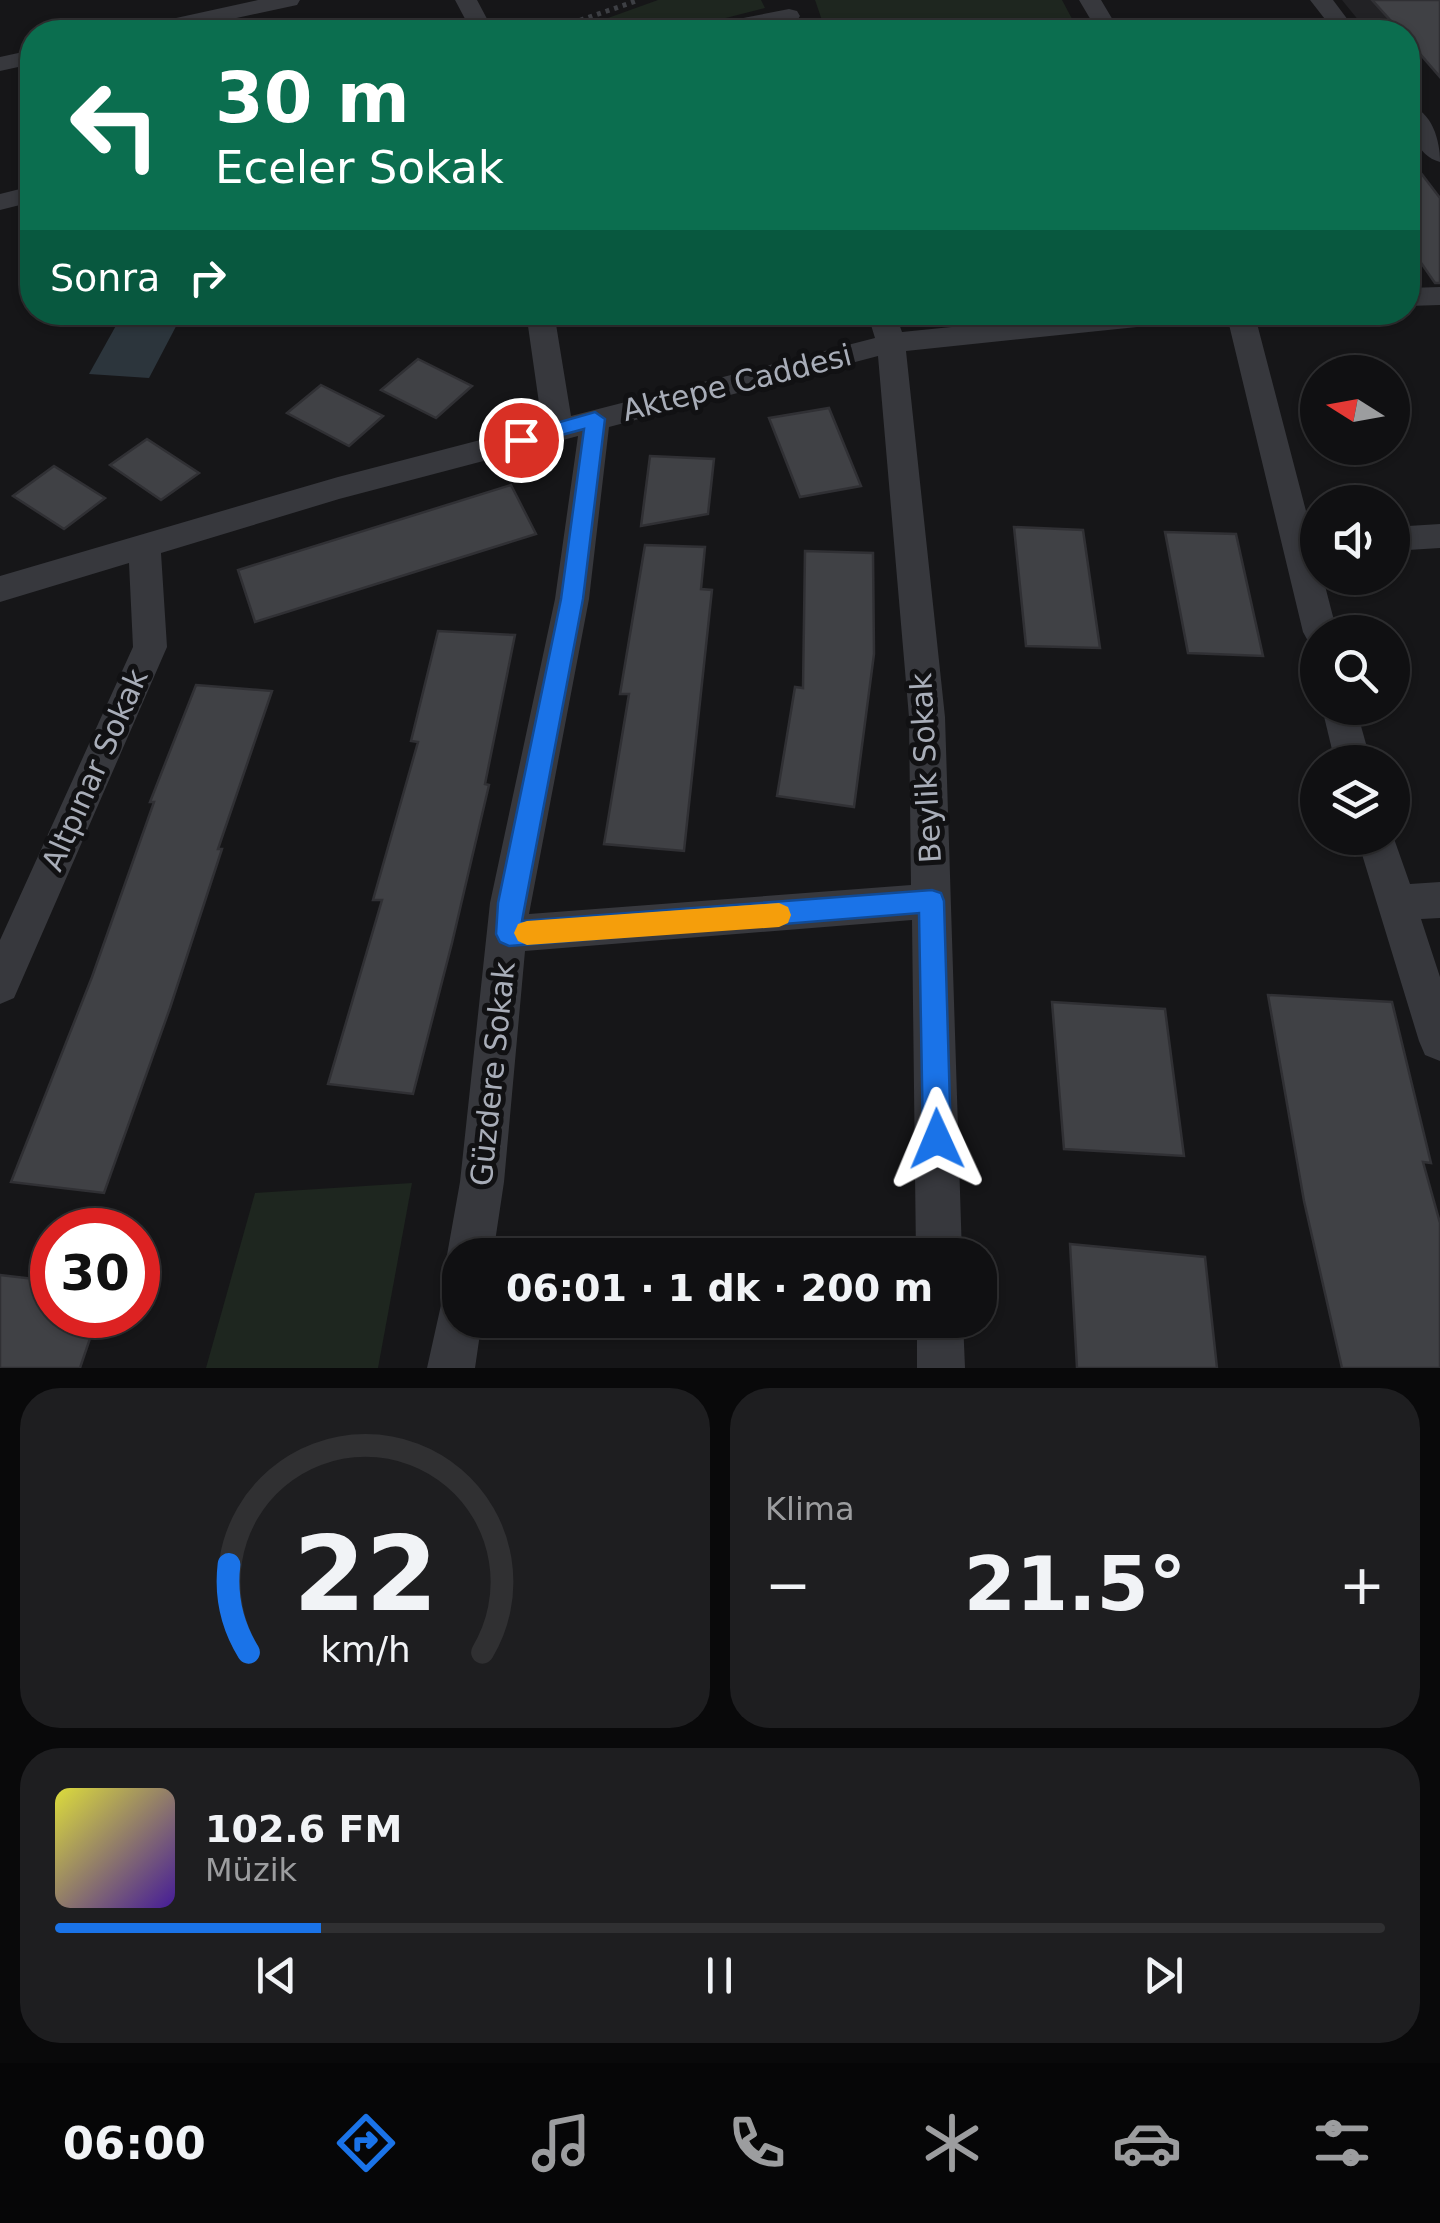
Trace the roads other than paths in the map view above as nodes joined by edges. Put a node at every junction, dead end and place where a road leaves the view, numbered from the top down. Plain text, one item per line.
1 (289, 0) edge
2 (1321, 0) edge
3 (198, 20) edge
4 (1337, 20) edge
5 (1420, 128) edge
6 (1440, 154) edge
7 (542, 325) edge
8 (944, 325) edge
9 (1244, 325) edge
10 (886, 328) edge
11 (595, 419) junction
12 (558, 430) junction
13 (1300, 518) edge
14 (1440, 536) edge
15 (1410, 538) edge
16 (144, 546) junction
17 (0, 589) edge
18 (1381, 855) edge
19 (1440, 900) edge
20 (932, 901) junction
21 (1396, 903) junction
22 (509, 934) junction
23 (0, 985) edge
24 (1440, 1041) edge
25 (473, 1238) edge
26 (939, 1238) edge
27 (455, 1338) edge
28 (940, 1338) edge
29 (450, 1368) edge
30 (941, 1368) edge

1 - 3 street
2 - 4 street
5 - 6 street
7 - 12 street
8 - 10 street, Aktepe Caddesi
9 - 13 street
10 - 11 street, Aktepe Caddesi
10 - 20 street, Beylik Sokak
11 - 12 street, Aktepe Caddesi
11 - 22 street, Güzdere Sokak
12 - 16 street, Aktepe Caddesi
14 - 15 street
16 - 17 street, Aktepe Caddesi
16 - 23 street, Altpınar Sokak
18 - 21 street
19 - 21 street
20 - 22 street
20 - 26 street, Beylik Sokak
21 - 24 street
22 - 25 street, Güzdere Sokak
27 - 29 street
28 - 30 street

